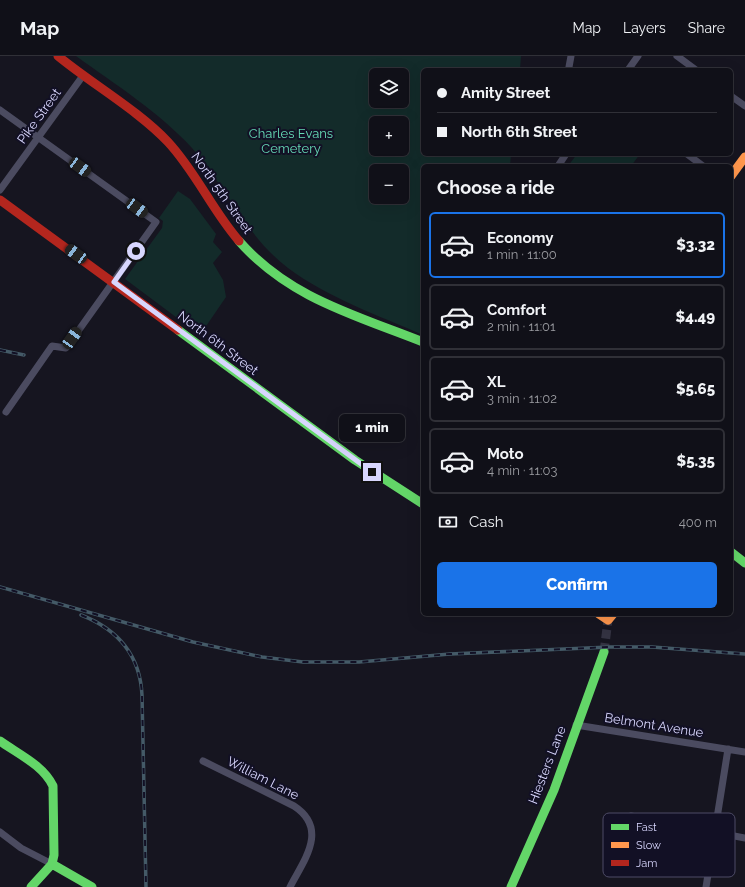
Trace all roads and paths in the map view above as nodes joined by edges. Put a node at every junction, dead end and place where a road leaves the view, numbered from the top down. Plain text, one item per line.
1 (58, 56) edge
2 (571, 56) edge
3 (638, 56) edge
4 (677, 56) edge
5 (569, 67) dead end
6 (629, 68) edge
7 (693, 68) edge
8 (82, 76) junction
9 (733, 97) edge
10 (745, 106) edge
11 (0, 110) edge
12 (38, 137) junction
13 (690, 156) edge
14 (745, 157) edge
15 (700, 164) edge
16 (733, 173) edge
17 (0, 190) edge
18 (0, 200) edge
19 (114, 282) junction
20 (421, 341) edge
21 (6, 412) dead end
22 (421, 503) edge
23 (733, 554) edge
24 (745, 564) edge
25 (604, 652) tunnel mouth
26 (576, 725) junction
27 (0, 741) edge
28 (728, 749) junction
29 (745, 752) edge
30 (203, 761) dead end
31 (717, 813) edge
32 (0, 832) edge
33 (735, 836) edge
34 (745, 838) edge
35 (52, 864) junction
36 (707, 877) edge
37 (31, 887) edge
38 (92, 887) edge
39 (290, 887) edge
40 (511, 887) edge
41 (706, 887) edge

1 - 8 street, North 5th Street
2 - 5 street
3 - 6 street
4 - 7 street
8 - 12 street, Pike Street
8 - 20 street, North 5th Street
9 - 10 street
11 - 12 street
12 - 17 street, Pike Street
12 - 19 street
13 - 15 street
14 - 16 street
18 - 19 street, North 6th Street
19 - 21 street
19 - 22 street, North 6th Street
23 - 24 street
25 - 26 street, Hiesters Lane
26 - 28 street, Belmont Avenue
26 - 40 street, Hiesters Lane
27 - 35 street
28 - 29 street, Belmont Avenue
28 - 31 street
30 - 39 street, William Lane
32 - 35 street
33 - 34 street
35 - 37 street
35 - 38 street
36 - 41 street

